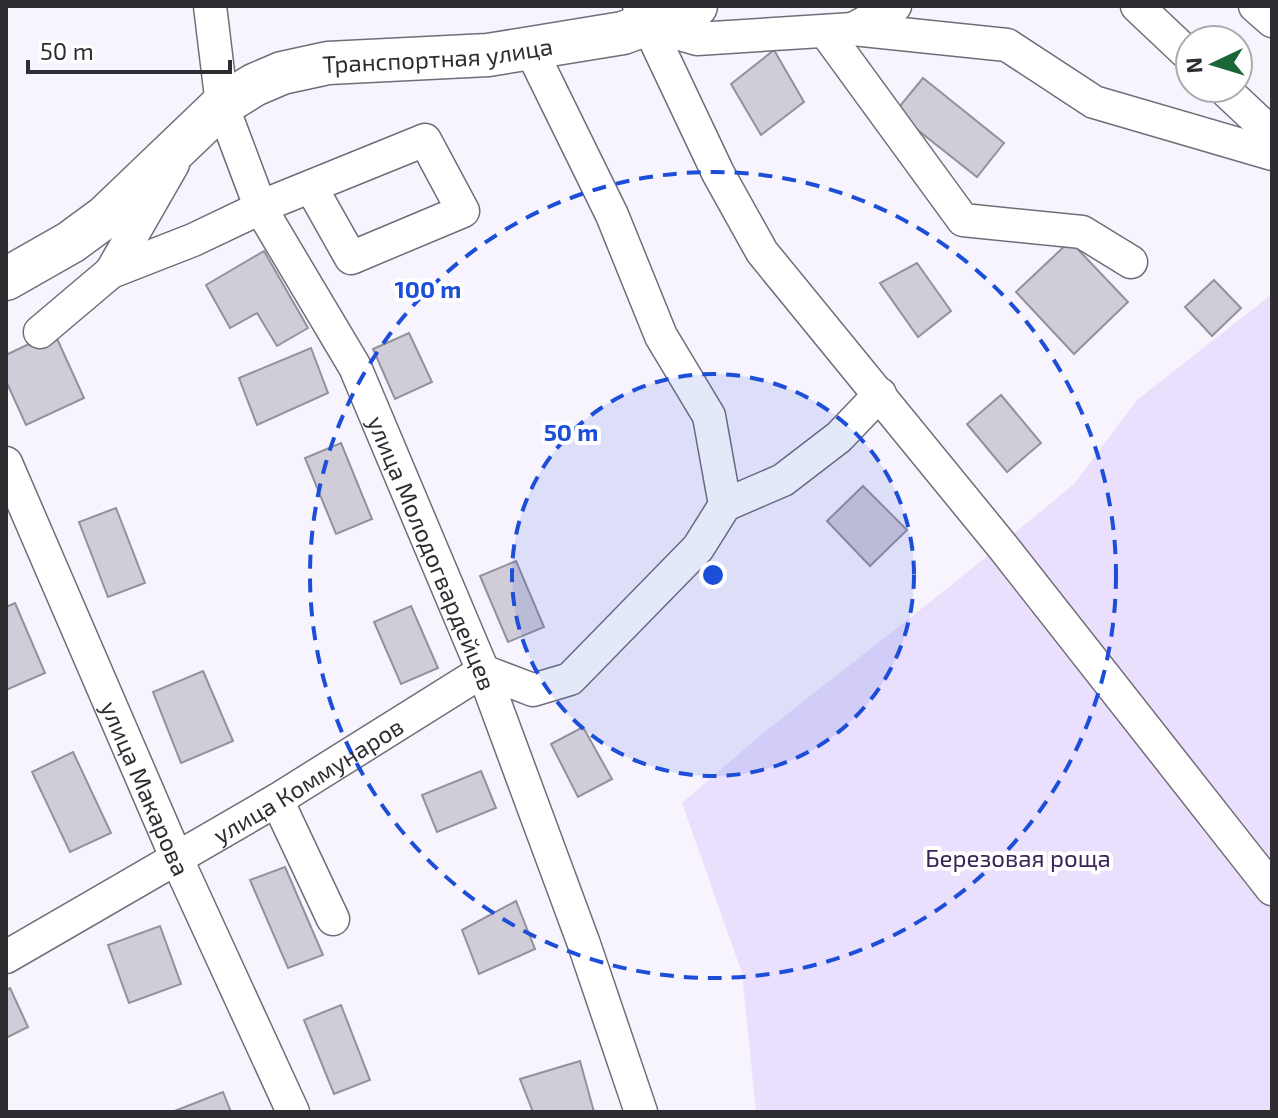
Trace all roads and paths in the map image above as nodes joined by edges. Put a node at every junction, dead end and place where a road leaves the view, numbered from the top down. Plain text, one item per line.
1 (210, 6) edge
2 (696, 6) edge
3 (895, 6) edge
4 (1137, 6) edge
5 (1255, 6) edge
6 (642, 15) edge
7 (1272, 21) edge
8 (839, 30) junction
9 (1174, 41) edge
10 (530, 48) junction
11 (1240, 104) edge
12 (222, 105) junction
13 (190, 133) junction
14 (1272, 134) edge
15 (1272, 154) edge
16 (311, 187) junction
17 (261, 209) junction
18 (1131, 262) dead end
19 (111, 272) junction
20 (6, 279) edge
21 (40, 332) dead end
22 (880, 394) junction
23 (6, 463) edge
24 (725, 505) junction
25 (483, 671) junction
26 (277, 800) junction
27 (176, 857) junction
28 (1272, 889) edge
29 (333, 919) dead end
30 (6, 957) edge
31 (293, 1112) edge
32 (641, 1112) edge

1 - 12 street, улица Молодогвардейцев
2 - 6 main road, Транспортная улица
3 - 8 street
4 - 9 street
5 - 7 street
6 - 8 street
6 - 10 main road, Транспортная улица
6 - 22 street
8 - 15 street
8 - 18 street
10 - 12 main road, Транспортная улица
10 - 24 street
11 - 14 street
12 - 13 main road, Транспортная улица
12 - 17 street, улица Молодогвардейцев
13 - 19 street
13 - 20 main road, Транспортная улица
16 - 16 street
16 - 17 street
17 - 19 street
17 - 25 street, улица Молодогвардейцев
19 - 21 street
22 - 24 street
22 - 28 street
23 - 27 street, улица Макарова
24 - 25 street
25 - 26 street, улица Коммунаров
25 - 32 street, улица Молодогвардейцев
26 - 27 street, улица Коммунаров
26 - 29 street
27 - 30 street, улица Коммунаров
27 - 31 street, улица Макарова

